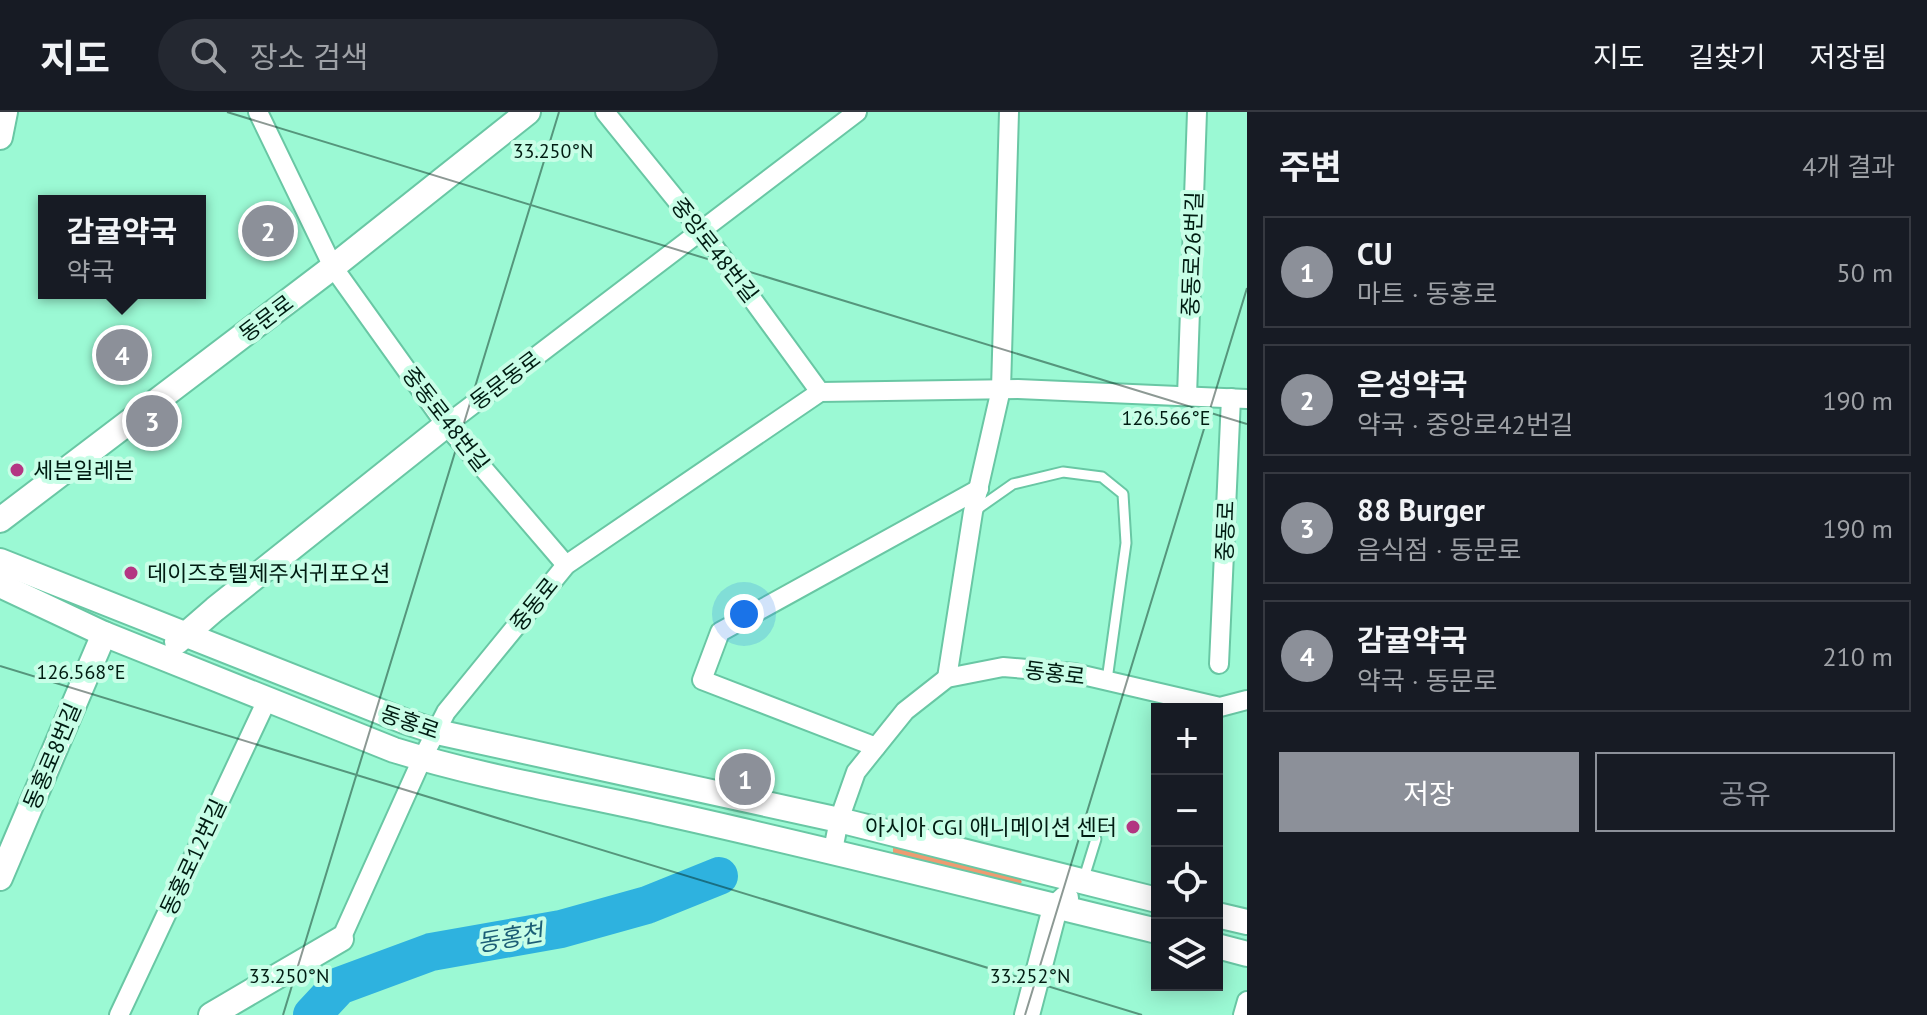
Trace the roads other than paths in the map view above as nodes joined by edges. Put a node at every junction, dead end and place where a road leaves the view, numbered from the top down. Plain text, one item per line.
1 (5, 112) edge
2 (258, 112) edge
3 (528, 112) edge
4 (605, 112) edge
5 (857, 112) edge
6 (1009, 112) edge
7 (1197, 112) edge
8 (0, 137) edge
9 (701, 230) junction
10 (333, 267) junction
11 (1001, 389) junction
12 (820, 392) junction
13 (1187, 396) junction
14 (1239, 399) edge
15 (446, 425) junction
16 (979, 489) junction
17 (973, 512) junction
18 (0, 520) edge
19 (0, 544) edge
20 (0, 558) edge
21 (566, 565) junction
22 (0, 585) edge
23 (104, 634) junction
24 (185, 634) junction
25 (161, 658) junction
26 (1219, 664) dead end
27 (947, 678) junction
28 (1107, 680) junction
29 (267, 700) junction
30 (1247, 700) edge
31 (437, 732) junction
32 (876, 747) junction
33 (422, 759) junction
34 (839, 820) junction
35 (1096, 839) dead end
36 (833, 850) junction
37 (0, 878) edge
38 (1082, 883) junction
39 (1151, 899) edge
40 (1055, 908) junction
41 (1223, 916) edge
42 (1247, 922) edge
43 (1151, 930) edge
44 (341, 939) joint
45 (1223, 948) edge
46 (1247, 954) edge
47 (1247, 1001) edge
48 (119, 1015) edge
49 (211, 1015) edge
50 (1027, 1015) edge
51 (1243, 1015) edge

1 - 8 main road
2 - 10 street, 중동로48번길
3 - 10 main road, 동문로
4 - 9 street, 중앙로48번길
5 - 9 street, 동문동로
6 - 11 street
7 - 13 street, 중동로26번길
9 - 12 street, 중앙로48번길
9 - 15 street, 동문동로
10 - 15 street, 중동로48번길
10 - 18 main road, 동문로
11 - 12 street, 중동로
11 - 13 street, 중동로
11 - 16 street
12 - 21 street, 중동로
13 - 14 street, 중동로
14 - 26 street, 중동로
15 - 21 street, 중동로48번길
15 - 24 main road, 동문동로
16 - 17 street
16 - 32 street
17 - 27 street
17 - 28 lane
19 - 20 main road
20 - 24 main road, 동홍로
21 - 31 street, 중동로
22 - 23 main road, 동홍로
23 - 25 main road, 동홍로
23 - 37 main road, 동홍로8번길
24 - 25 main road, 동문동로
24 - 31 main road, 동홍로
25 - 29 main road, 동홍로
27 - 28 street, 동홍로
27 - 32 street, 동홍로
28 - 30 street, 동홍로
29 - 33 main road, 동홍로
29 - 48 street, 동홍로12번길
31 - 33 street, 중동로
31 - 34 main road, 동홍로
32 - 34 street, 동홍로
33 - 36 main road, 동홍로
33 - 44 street, 중동로
34 - 36 street, 동홍로
34 - 38 main road, 동홍로
35 - 38 lane
36 - 40 main road, 동홍로
38 - 39 main road, 동홍로
38 - 40 main road
40 - 43 main road, 동홍로
40 - 50 main road
41 - 42 main road
44 - 49 main road, 중동로
45 - 46 main road
47 - 51 street

